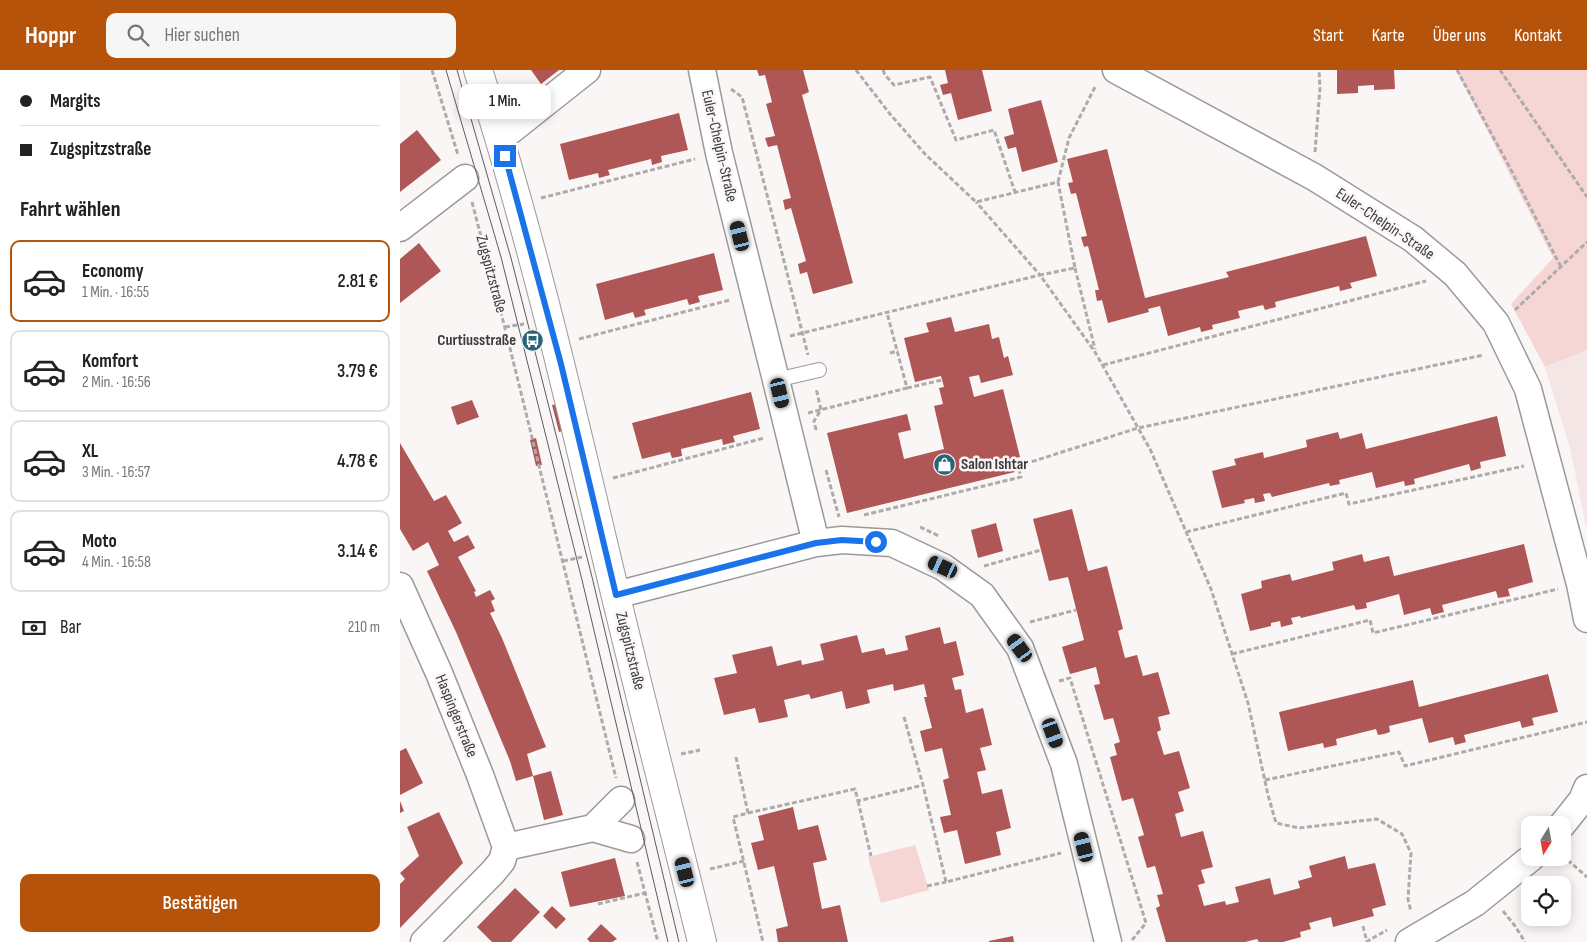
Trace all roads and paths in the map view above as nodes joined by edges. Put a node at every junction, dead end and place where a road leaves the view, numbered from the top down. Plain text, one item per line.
1 (432, 70) edge
2 (478, 70) edge
3 (587, 70) edge
4 (702, 70) edge
5 (856, 70) edge
6 (883, 70) edge
7 (1319, 70) edge
8 (1457, 70) edge
9 (1500, 70) edge
10 (1108, 74) edge
11 (727, 86) dead end
12 (500, 138) junction
13 (718, 153) junction
14 (1314, 177) junction
15 (465, 178) junction
16 (1058, 182) junction
17 (1015, 192) junction
18 (1587, 197) edge
19 (536, 199) dead end
20 (976, 202) junction
21 (400, 228) edge
22 (1587, 242) edge
23 (1561, 267) junction
24 (1075, 268) junction
25 (1455, 274) junction
26 (1040, 275) junction
27 (754, 294) junction
28 (888, 312) junction
29 (1496, 323) junction
30 (803, 333) junction
31 (573, 340) dead end
32 (766, 342) junction
33 (898, 350) junction
34 (1509, 350) junction
35 (1096, 352) junction
36 (890, 353) dead end
37 (1102, 365) junction
38 (815, 371) junction
39 (776, 380) junction
40 (942, 380) dead end
41 (907, 388) junction
42 (821, 410) junction
43 (787, 425) junction
44 (1138, 428) junction
45 (818, 439) dead end
46 (1547, 461) junction
47 (824, 464) dead end
48 (610, 478) dead end
49 (856, 517) dead end
50 (845, 520) dead end
51 (1186, 532) junction
52 (816, 543) junction
53 (983, 566) dead end
54 (989, 572) dead end
55 (1580, 584) junction
56 (400, 586) edge
57 (616, 595) junction
58 (1076, 610) dead end
59 (1025, 616) dead end
60 (1587, 619) edge
61 (1030, 622) junction
62 (1034, 630) dead end
63 (1232, 654) junction
64 (1056, 682) dead end
65 (904, 717) dead end
66 (1587, 722) edge
67 (700, 750) dead end
68 (681, 754) dead end
69 (736, 757) dead end
70 (1265, 780) junction
71 (923, 785) junction
72 (1587, 788) edge
73 (621, 800) joint
74 (858, 801) junction
75 (748, 813) junction
76 (1569, 816) edge
77 (593, 828) junction
78 (631, 839) joint
79 (506, 847) junction
80 (1084, 847) junction
81 (871, 856) dead end
82 (744, 861) junction
83 (1571, 864) edge
84 (1521, 866) edge
85 (710, 869) dead end
86 (1587, 877) edge
87 (946, 882) junction
88 (927, 886) dead end
89 (646, 893) junction
90 (1488, 893) junction
91 (598, 904) dead end
92 (1364, 926) dead end
93 (1413, 940) edge
94 (424, 942) edge
95 (658, 942) edge
96 (702, 942) edge
97 (763, 942) edge
98 (1108, 942) edge
99 (1131, 942) edge
100 (1367, 942) edge
101 (1525, 942) edge

1 - 15 path, Zugspitzstraße
2 - 12 street, Zugspitzstraße
3 - 12 street
4 - 13 street, Euler-Chelpin-Straße
5 - 20 path
6 - 17 path
7 - 14 path
8 - 23 path
9 - 18 path
10 - 14 street, Euler-Chelpin-Straße
10 - 16 path
11 - 30 path
12 - 57 street, Zugspitzstraße
13 - 19 path
13 - 27 street, Euler-Chelpin-Straße
14 - 25 street, Euler-Chelpin-Straße
15 - 21 street
15 - 73 path, Zugspitzstraße
16 - 17 path
16 - 24 path
17 - 20 path
20 - 26 path
22 - 23 path
23 - 29 path
24 - 26 path
24 - 35 path
25 - 29 street, Euler-Chelpin-Straße
25 - 37 path
26 - 28 path
26 - 35 path
27 - 31 path
27 - 32 street, Euler-Chelpin-Straße
28 - 30 path
28 - 33 path
29 - 34 street, Euler-Chelpin-Straße
30 - 32 path
30 - 38 path
32 - 39 street, Euler-Chelpin-Straße
33 - 36 path
33 - 41 path
34 - 44 path
34 - 46 street, Euler-Chelpin-Straße
35 - 37 path
37 - 44 path
38 - 39 lane
38 - 42 path
39 - 43 street, Euler-Chelpin-Straße
40 - 41 path
41 - 42 path
42 - 43 path
42 - 45 path
43 - 48 path
43 - 52 street, Euler-Chelpin-Straße
44 - 49 path
44 - 51 path
46 - 51 path
46 - 55 street, Euler-Chelpin-Straße
47 - 50 path
51 - 63 path
52 - 57 street
52 - 80 street
53 - 54 path
55 - 60 street, Euler-Chelpin-Straße
55 - 63 path
56 - 79 street, Haspingerstraße
57 - 96 street, Zugspitzstraße
58 - 61 path
59 - 61 path
61 - 62 path
63 - 70 path
64 - 99 path
65 - 71 path
66 - 70 path
67 - 68 path
69 - 75 path
70 - 93 path
71 - 74 path
71 - 87 path
72 - 76 street
73 - 77 street
74 - 75 path
74 - 81 path
75 - 82 path
77 - 78 street
77 - 79 street
78 - 89 path
79 - 94 street
80 - 87 path
80 - 98 street
82 - 85 path
82 - 97 path
83 - 86 path
84 - 90 street
87 - 88 path
89 - 91 path
89 - 95 path
90 - 93 street
90 - 101 path
92 - 100 path

